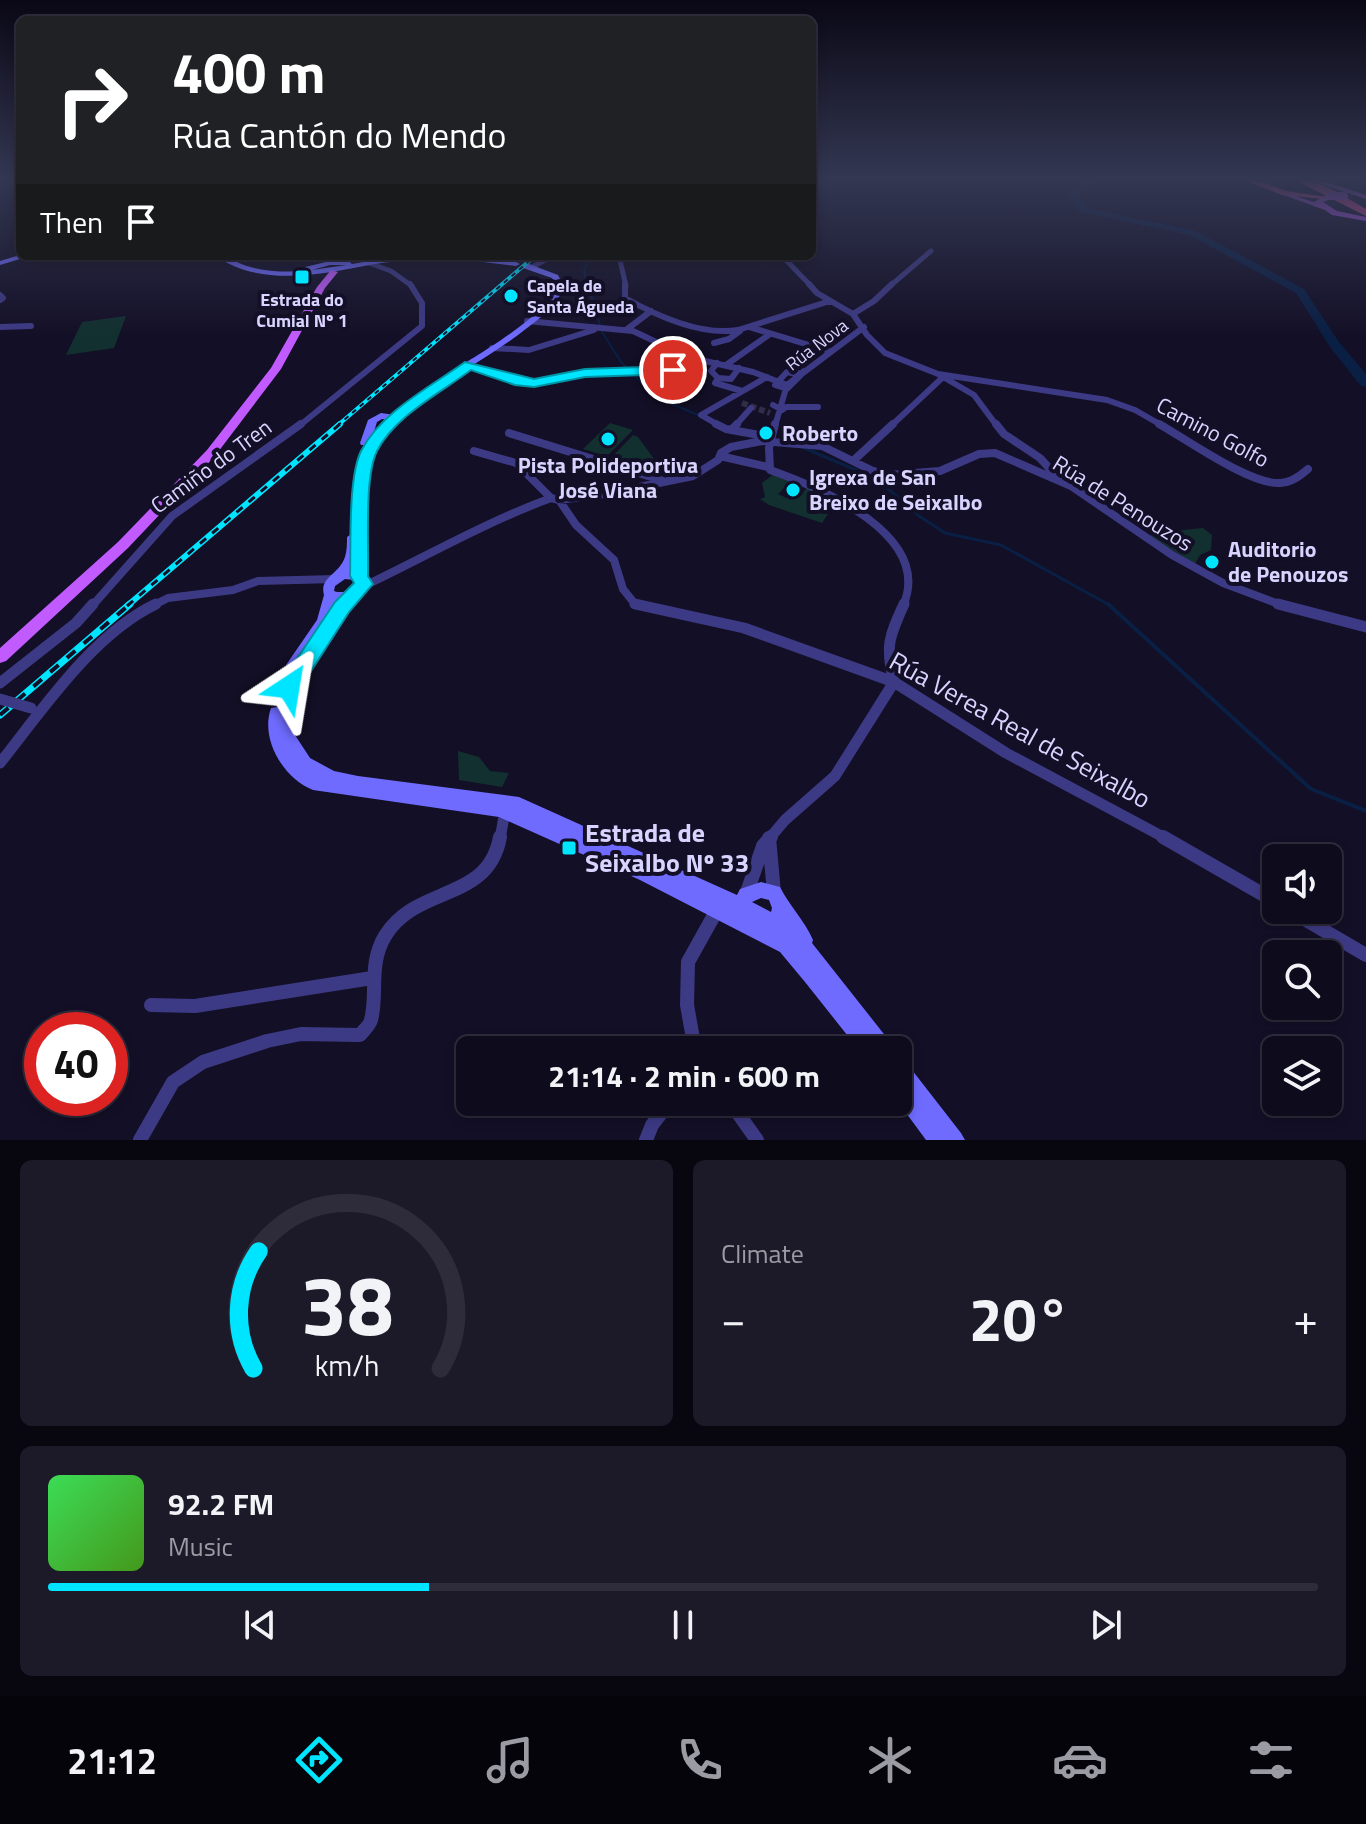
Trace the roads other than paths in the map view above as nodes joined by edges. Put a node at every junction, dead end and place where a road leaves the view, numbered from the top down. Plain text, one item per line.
1 (931, 251) dead end
2 (227, 260) edge
3 (376, 260) edge
4 (388, 260) edge
5 (482, 260) edge
6 (503, 260) edge
7 (542, 260) edge
8 (551, 260) edge
9 (620, 260) edge
10 (786, 260) edge
11 (369, 263) junction
12 (524, 265) junction
13 (338, 267) junction
14 (319, 270) junction
15 (548, 273) junction
16 (321, 287) junction
17 (830, 301) junction
18 (541, 308) junction
19 (651, 311) junction
20 (853, 314) junction
21 (528, 321) junction
22 (31, 326) dead end
23 (0, 327) edge
24 (749, 327) junction
25 (864, 327) junction
26 (601, 328) junction
27 (626, 330) junction
28 (740, 331) junction
29 (770, 334) junction
30 (714, 343) dead end
31 (492, 346) junction
32 (705, 350) dead end
33 (829, 351) junction
34 (694, 359) junction
35 (797, 363) dead end
36 (721, 364) junction
37 (469, 365) junction
38 (739, 368) junction
39 (804, 373) junction
40 (940, 376) junction
41 (767, 377) junction
42 (718, 378) junction
43 (784, 385) junction
44 (739, 393) junction
45 (419, 401) junction
46 (742, 403) dead end
47 (818, 407) dead end
48 (751, 408) dead end
49 (771, 409) tunnel mouth
50 (781, 413) junction
51 (384, 422) junction
52 (731, 430) junction
53 (509, 433) dead end
54 (769, 441) junction
55 (474, 451) dead end
56 (720, 456) junction
57 (853, 461) junction
58 (364, 463) junction
59 (1308, 469) dead end
60 (772, 470) junction
61 (665, 481) junction
62 (1060, 481) junction
63 (555, 499) junction
64 (330, 584) junction
65 (362, 584) junction
66 (1366, 627) edge
67 (0, 657) edge
68 (894, 682) junction
69 (0, 683) edge
70 (0, 699) edge
71 (35, 710) junction
72 (0, 763) edge
73 (509, 813) junction
74 (580, 831) junction
75 (769, 838) junction
76 (1262, 894) edge
77 (745, 905) junction
78 (720, 911) junction
79 (775, 913) junction
80 (1313, 924) edge
81 (786, 946) junction
82 (1366, 955) edge
83 (372, 978) junction
84 (151, 1005) dead end
85 (693, 1036) edge
86 (860, 1036) edge
87 (873, 1036) edge
88 (912, 1086) edge
89 (912, 1104) edge
90 (659, 1116) edge
91 (740, 1116) edge
92 (140, 1140) edge
93 (646, 1140) edge
94 (757, 1140) edge
95 (939, 1140) edge
96 (954, 1140) edge

1 - 20 street
2 - 14 street
3 - 13 street
4 - 11 street
5 - 12 street
6 - 12 street
7 - 12 street
8 - 15 street
9 - 19 street
10 - 17 street
11 - 13 street
11 - 69 street, Camiño do Tren
12 - 15 street
13 - 14 street
13 - 16 main road
14 - 16 main road
15 - 18 street
15 - 21 street
16 - 67 main road
17 - 20 street
17 - 24 street
18 - 21 street
18 - 31 street
19 - 27 street
19 - 28 street
20 - 25 street
21 - 26 street
21 - 31 street
22 - 23 street
24 - 28 street
24 - 29 street
25 - 33 street, Rúa Nova
25 - 40 street
26 - 27 street
26 - 31 street
27 - 34 street
28 - 30 street
29 - 33 street
29 - 36 street
31 - 37 street
31 - 51 street
32 - 34 street
33 - 39 street, Rúa Nova
34 - 36 street
34 - 37 street
35 - 39 street
36 - 38 street
36 - 42 street
37 - 45 street
38 - 41 street
38 - 42 street
39 - 43 street
40 - 57 street
40 - 59 street, Camino Golfo
40 - 62 street
41 - 43 street
41 - 44 street
42 - 44 street
43 - 50 street
44 - 46 street
44 - 52 street
45 - 51 street
45 - 58 street
47 - 50 street
48 - 52 street
49 - 50 street
50 - 54 street
51 - 58 street
51 - 64 street
52 - 54 street
53 - 61 street
54 - 56 street
54 - 57 street, Rúa de Penouzos
54 - 60 street
55 - 63 street
56 - 60 street
56 - 61 street
57 - 62 street, Rúa de Penouzos
58 - 65 street
60 - 68 street
61 - 63 street
62 - 66 street, Rúa de Penouzos
63 - 65 street
63 - 68 street, Rúa Verea Real de Seixalbo
64 - 65 street
64 - 65 street
64 - 71 street
64 - 73 street
65 - 74 street
68 - 75 street
68 - 76 street, Rúa Verea Real de Seixalbo
70 - 71 street, bridge
71 - 72 street
73 - 74 street
73 - 78 street
73 - 83 street
74 - 77 street
75 - 77 street
75 - 79 street
77 - 78 street
77 - 79 street
77 - 79 street
78 - 81 street
78 - 85 street
79 - 81 street
79 - 87 street
80 - 82 street
81 - 86 street
83 - 84 street
83 - 92 street
88 - 96 street
89 - 95 street
90 - 93 street
91 - 94 street

